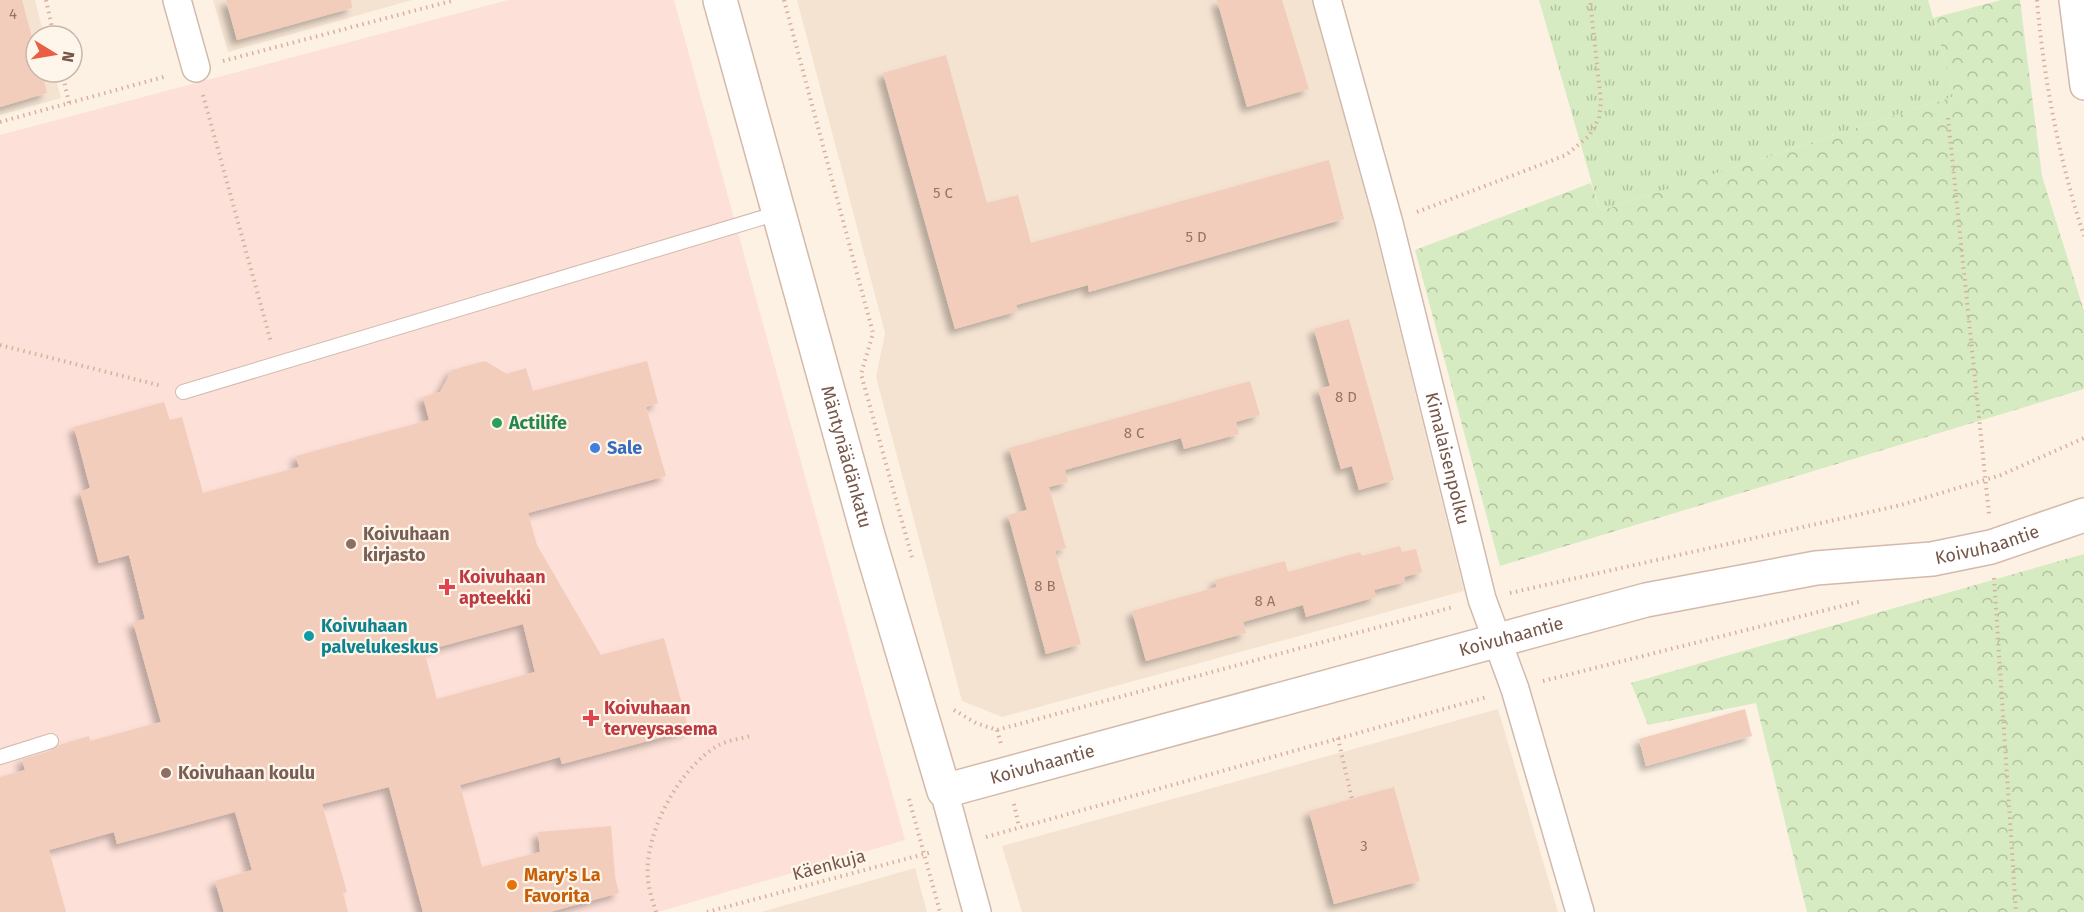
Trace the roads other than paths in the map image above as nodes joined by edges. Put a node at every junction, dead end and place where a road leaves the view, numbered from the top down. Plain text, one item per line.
1 (177, 0) edge
2 (720, 0) edge
3 (1327, 0) edge
4 (2073, 0) edge
5 (196, 69) road end
6 (2084, 86) edge
7 (778, 213) junction
8 (183, 392) road end
9 (2084, 515) edge
10 (1498, 640) junction
11 (51, 741) dead end
12 (0, 757) edge
13 (944, 791) junction
14 (977, 912) edge
15 (1580, 912) edge

1 - 5 street
2 - 7 street, Mäntynäädänkatu
3 - 10 street, Kimalaisenpolku
4 - 6 street
7 - 8 lane
7 - 13 street, Mäntynäädänkatu
9 - 10 street, Koivuhaantie
10 - 13 street, Koivuhaantie
10 - 15 street, Kimalaisenpolku
11 - 12 lane
13 - 14 street, Mäntynäädänkatu

